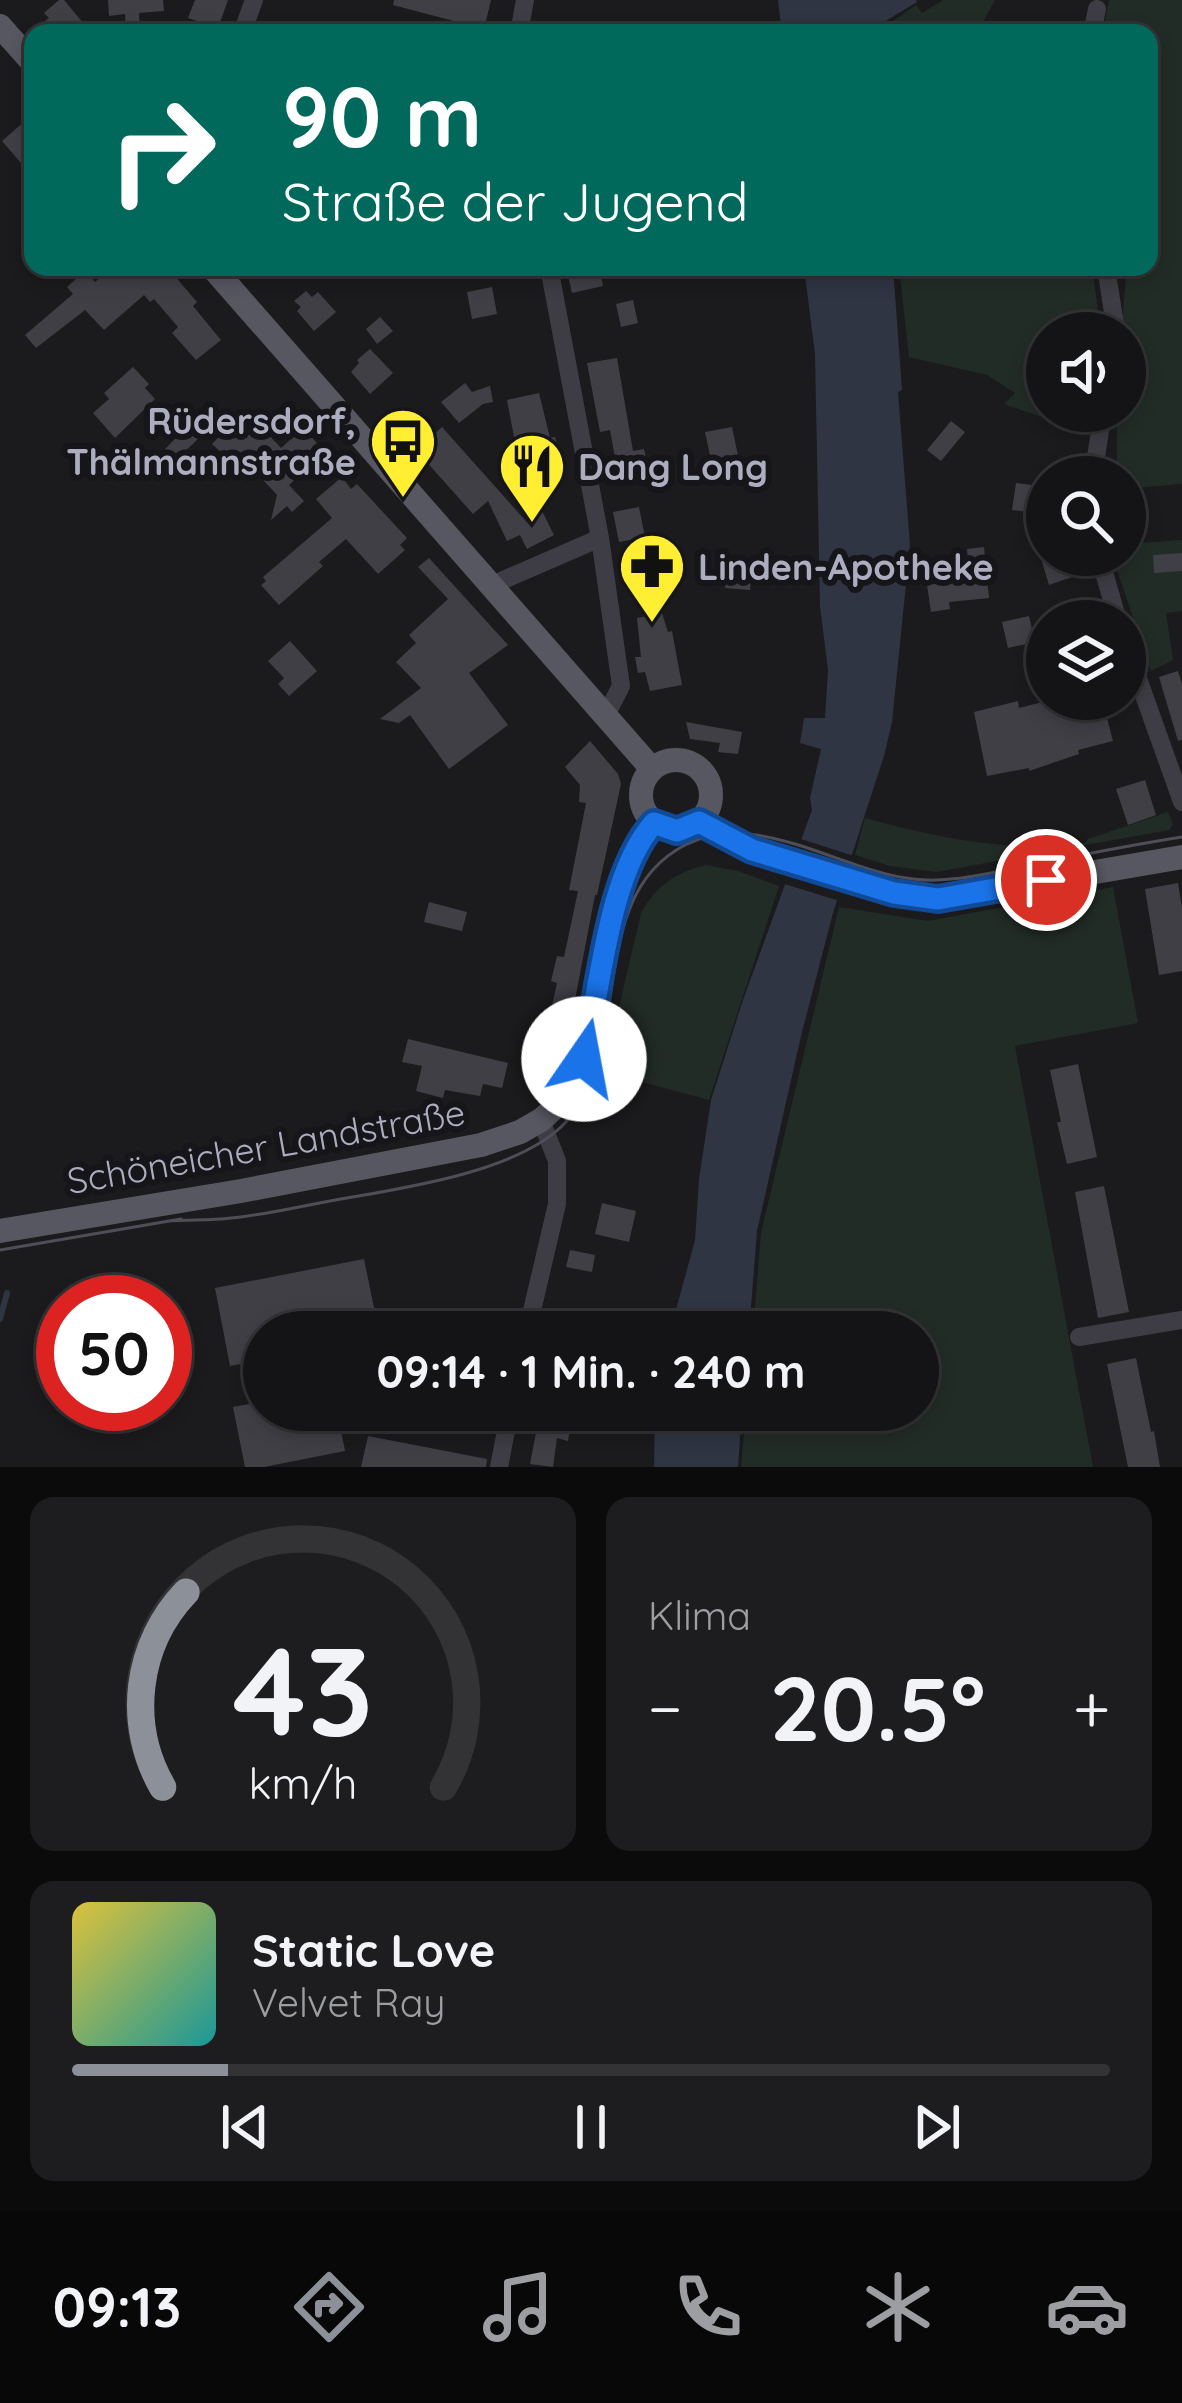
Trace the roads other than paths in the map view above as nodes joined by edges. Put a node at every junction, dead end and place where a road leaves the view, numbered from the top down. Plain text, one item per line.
1 (1097, 9) dead end
2 (1094, 24) edge
3 (0, 26) edge
4 (24, 53) edge
5 (220, 276) edge
6 (551, 276) edge
7 (1107, 276) edge
8 (1113, 312) edge
9 (600, 538) junction
10 (492, 585) junction
11 (1146, 701) edge
12 (606, 715) junction
13 (652, 769) junction
14 (1182, 802) edge
15 (699, 822) junction
16 (654, 823) junction
17 (1182, 857) edge
18 (541, 1120) junction
19 (0, 1231) edge
20 (532, 1311) edge
21 (1182, 1320) edge
22 (1079, 1337) dead end
23 (506, 1431) edge
24 (499, 1467) edge

1 - 2 street
3 - 4 main road
5 - 10 main road
6 - 9 street
7 - 8 street
9 - 10 street
9 - 12 street
10 - 12 main road
11 - 14 street
12 - 13 main road
13 - 15 main road
13 - 16 main road
15 - 16 main road
15 - 17 main road
16 - 18 main road
18 - 19 main road, Schöneicher Landstraße
18 - 20 street
21 - 22 street
23 - 24 street

